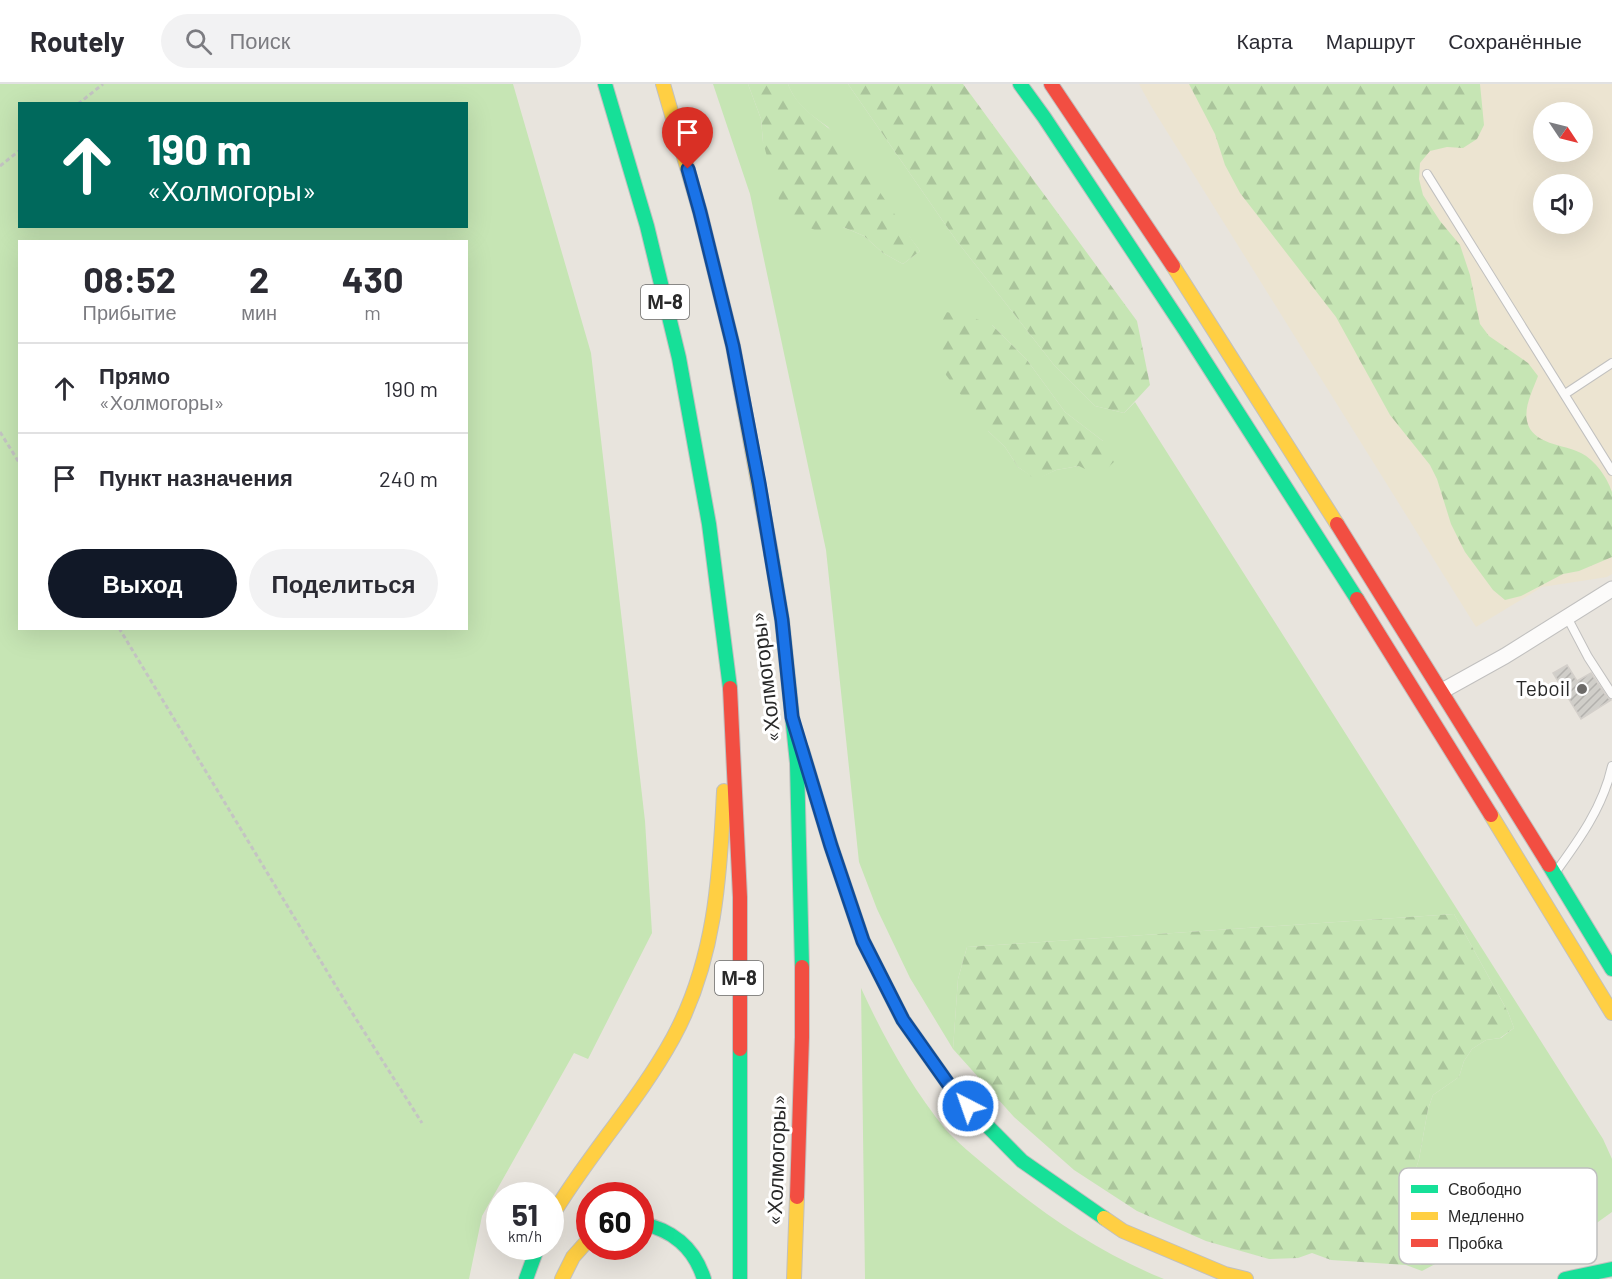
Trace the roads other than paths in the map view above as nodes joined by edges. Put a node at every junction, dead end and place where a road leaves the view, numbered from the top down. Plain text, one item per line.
1 (605, 84) edge
2 (663, 84) edge
3 (1020, 84) edge
4 (1051, 84) edge
5 (1427, 174) dead end
6 (1612, 363) edge
7 (1565, 394) junction
8 (1612, 471) edge
9 (1612, 589) edge
10 (1567, 617) junction
11 (729, 677) junction
12 (1442, 691) junction
13 (1612, 694) edge
14 (792, 717) junction
15 (1612, 766) edge
16 (1554, 875) junction
17 (1612, 969) edge
18 (1612, 1013) edge
19 (564, 1196) edge
20 (654, 1227) edge
21 (576, 1252) edge
22 (533, 1260) edge
23 (1612, 1269) edge
24 (526, 1279) edge
25 (562, 1279) edge
26 (704, 1279) edge
27 (740, 1279) edge
28 (794, 1279) edge
29 (1246, 1279) edge
30 (1565, 1279) edge

1 - 11 main road, «Холмогоры» / М-8
2 - 14 main road, «Холмогоры» / М-8
3 - 18 main road
4 - 12 main road
5 - 7 lane
6 - 7 lane
7 - 8 lane
9 - 10 street
10 - 12 street
10 - 13 lane
11 - 19 main road
11 - 27 main road, «Холмогоры» / М-8
12 - 16 main road
14 - 28 main road, «Холмогоры» / М-8
14 - 29 main road
15 - 16 lane
16 - 17 main road
20 - 26 main road
21 - 25 main road
22 - 24 main road
23 - 30 main road

